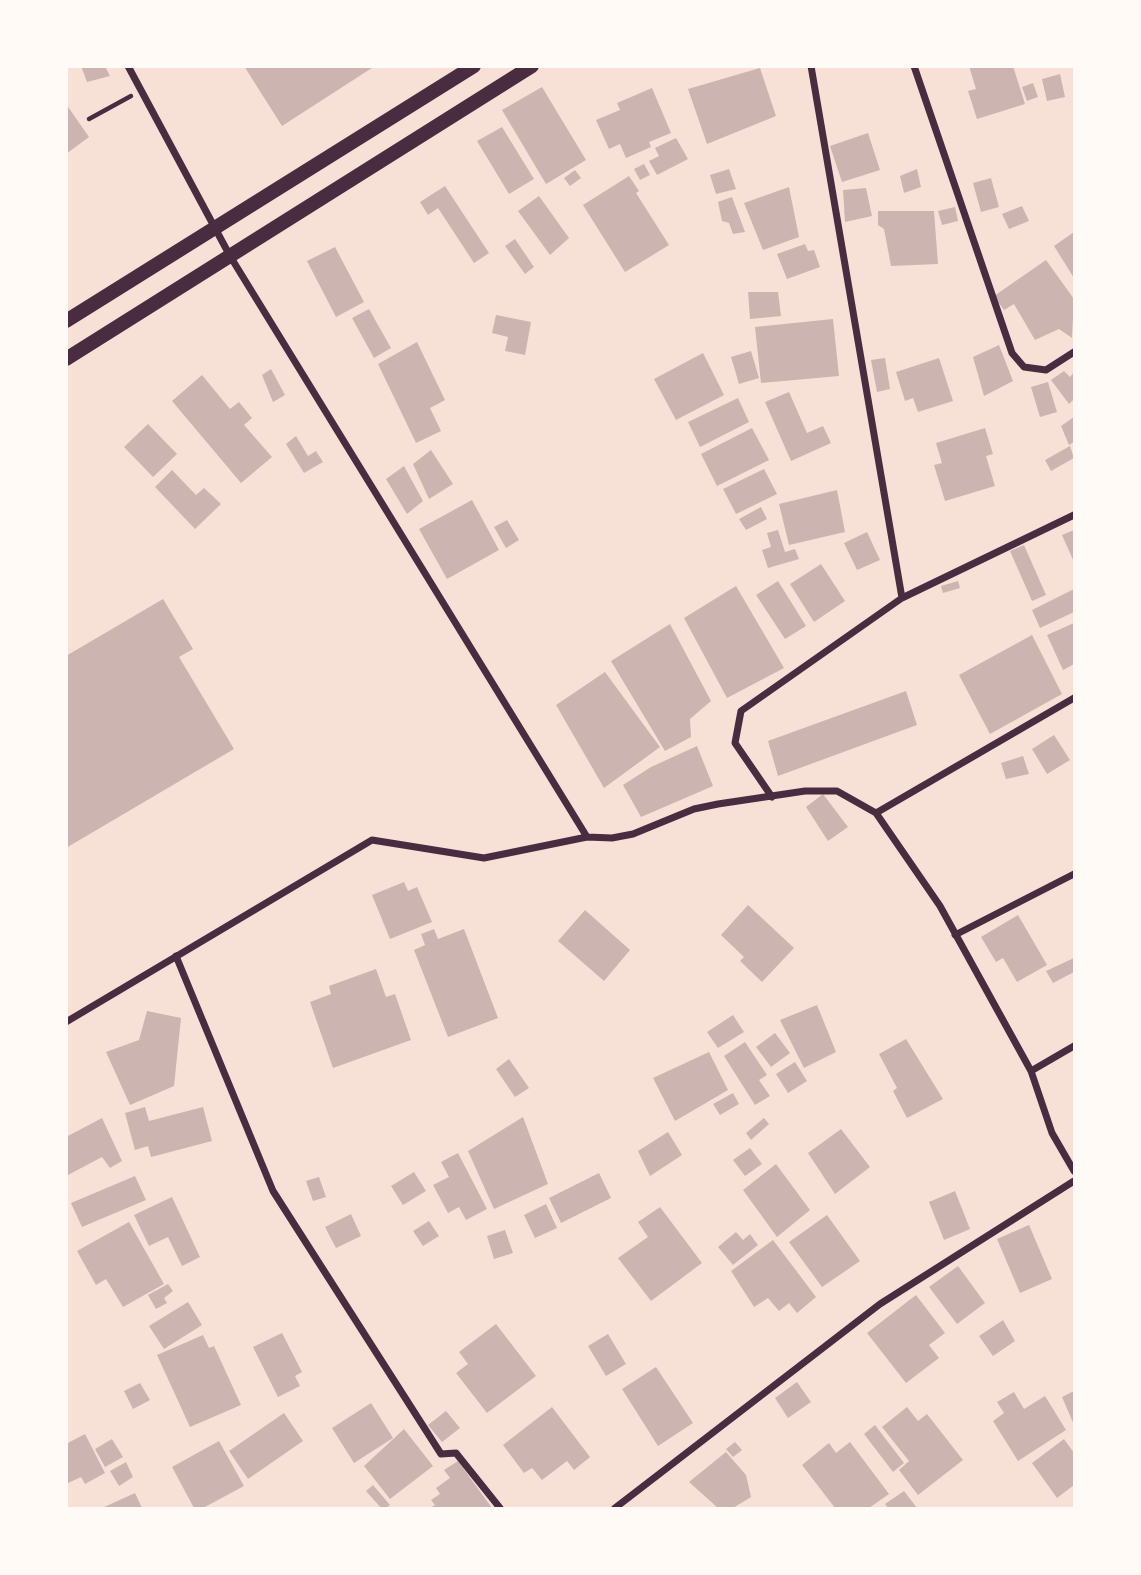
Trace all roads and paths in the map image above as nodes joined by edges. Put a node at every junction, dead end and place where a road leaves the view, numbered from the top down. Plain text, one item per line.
1 (128, 66) edge
2 (474, 66) edge
3 (532, 66) edge
4 (811, 66) edge
5 (914, 66) edge
6 (141, 91) junction
7 (89, 119) dead end
8 (216, 226) junction
9 (230, 256) junction
10 (66, 321) edge
11 (1074, 352) edge
12 (66, 359) edge
13 (1074, 515) edge
14 (902, 598) junction
15 (1074, 698) edge
16 (772, 797) junction
17 (876, 813) junction
18 (587, 837) junction
19 (1074, 874) edge
20 (955, 935) junction
21 (176, 956) junction
22 (66, 1022) edge
23 (1074, 1046) edge
24 (1031, 1071) junction
25 (1074, 1171) edge
26 (1074, 1181) edge
27 (500, 1508) edge
28 (615, 1508) edge

1 - 6 street
2 - 8 main road
3 - 9 main road
4 - 14 street
5 - 11 street
6 - 7 path
6 - 8 street
8 - 9 street
8 - 10 main road
9 - 12 main road
9 - 18 street
13 - 14 street
14 - 16 street
15 - 17 street
16 - 17 street
16 - 18 street
17 - 20 street
18 - 21 street
19 - 20 street
20 - 24 street
21 - 22 street
21 - 27 street
23 - 24 street
24 - 25 street
26 - 28 street

